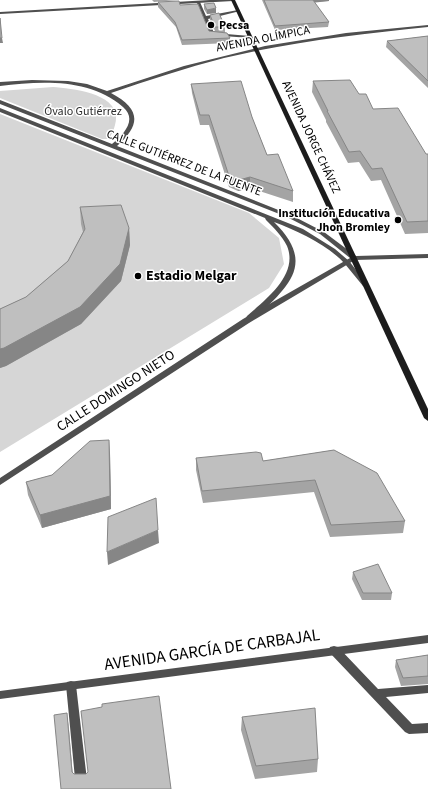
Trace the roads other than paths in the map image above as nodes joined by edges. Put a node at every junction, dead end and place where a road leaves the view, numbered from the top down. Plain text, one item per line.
1 (233, 0) edge
2 (198, 2) junction
3 (238, 11) junction
4 (0, 13) edge
5 (205, 18) junction
6 (428, 26) edge
7 (250, 37) junction
8 (256, 49) junction
9 (0, 84) edge
10 (107, 93) junction
11 (0, 102) edge
12 (0, 110) edge
13 (112, 147) junction
14 (262, 213) junction
15 (428, 256) edge
16 (350, 260) junction
17 (246, 321) junction
18 (428, 418) edge
19 (0, 482) edge
20 (428, 639) edge
21 (334, 650) junction
22 (71, 685) junction
23 (428, 689) edge
24 (376, 694) junction
25 (0, 695) edge
26 (428, 728) edge
27 (82, 789) edge

1 - 2 street
1 - 3 main road, AVENIDA JORGE CHÁVEZ
2 - 4 street
2 - 5 street
3 - 5 street
3 - 7 main road, AVENIDA JORGE CHÁVEZ
5 - 7 street
6 - 8 street, AVENIDA OLÍMPICA
7 - 8 main road, AVENIDA JORGE CHÁVEZ
8 - 10 street, AVENIDA OLÍMPICA
8 - 16 main road, AVENIDA JORGE CHÁVEZ
9 - 10 street
10 - 13 street
11 - 13 street, CALLE GUTIÉRREZ DE LA FUENTE
12 - 14 street, CALLE GUTIÉRREZ DE LA FUENTE
13 - 16 street, CALLE GUTIÉRREZ DE LA FUENTE
14 - 16 street, AVENIDA JORGE CHÁVEZ
14 - 17 street, CALLE DOMINGO NIETO
15 - 16 street
16 - 17 street, CALLE DOMINGO NIETO
16 - 18 main road, AVENIDA JORGE CHÁVEZ
17 - 19 street, CALLE DOMINGO NIETO
20 - 21 street, AVENIDA GARCÍA DE CARBAJAL
21 - 22 street, AVENIDA GARCÍA DE CARBAJAL
21 - 24 street
22 - 25 street, AVENIDA GARCÍA DE CARBAJAL
22 - 27 street
23 - 24 street
24 - 26 street

